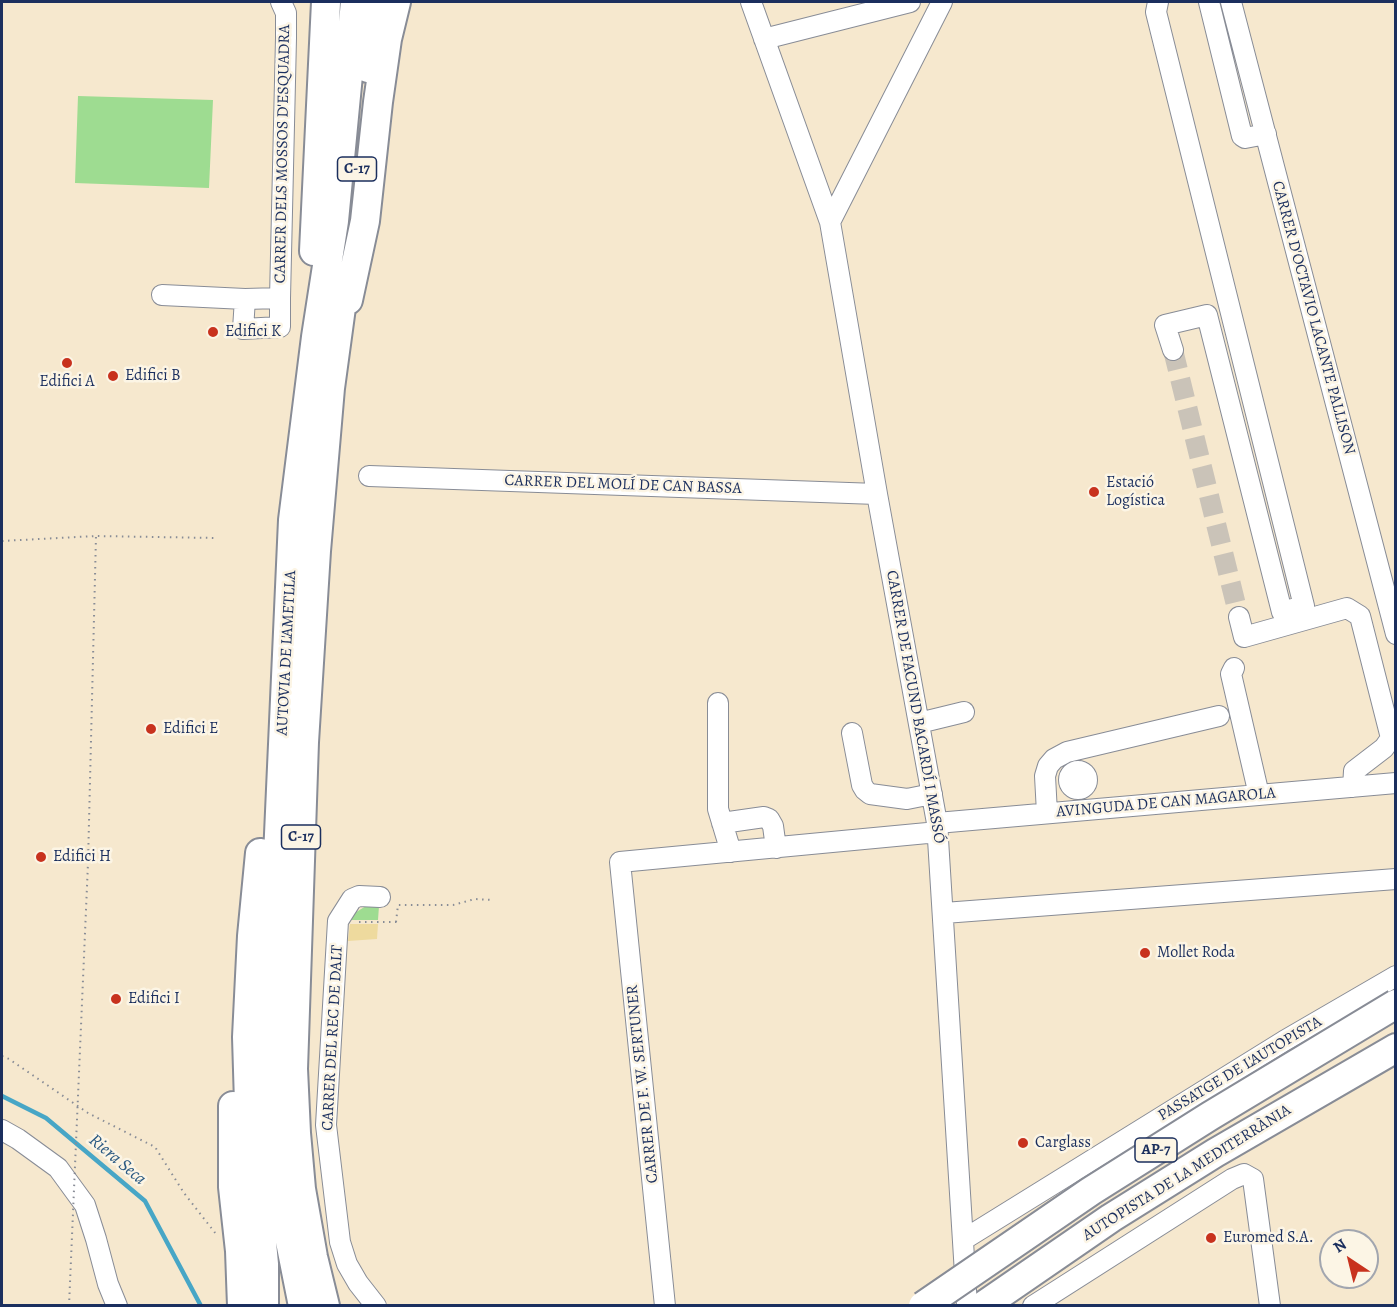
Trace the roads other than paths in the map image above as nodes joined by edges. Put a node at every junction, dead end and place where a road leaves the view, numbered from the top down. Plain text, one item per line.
1 (281, 2) edge
2 (326, 2) edge
3 (355, 2) edge
4 (375, 2) edge
5 (396, 2) edge
6 (751, 2) edge
7 (910, 2) edge
8 (942, 2) edge
9 (1158, 2) edge
10 (1209, 2) edge
11 (1231, 2) edge
12 (764, 39) junction
13 (1266, 134) junction
14 (830, 222) junction
15 (162, 295) dead end
16 (280, 298) junction
17 (245, 299) junction
18 (327, 337) junction
19 (1173, 350) tunnel mouth
20 (369, 476) dead end
21 (877, 494) junction
22 (293, 520) junction
23 (1239, 617) tunnel mouth
24 (1395, 634) edge
25 (1234, 668) dead end
26 (718, 703) dead end
27 (964, 711) dead end
28 (1219, 716) dead end
29 (919, 723) junction
30 (852, 733) dead end
31 (1395, 783) edge
32 (1353, 787) junction
33 (932, 794) junction
34 (1259, 795) junction
35 (1047, 813) junction
36 (722, 823) junction
37 (938, 828) junction
38 (776, 848) junction
39 (731, 852) junction
40 (620, 862) joint
41 (1395, 879) edge
42 (380, 897) dead end
43 (944, 913) junction
44 (1395, 976) edge
45 (249, 989) junction
46 (1395, 1004) edge
47 (1395, 1047) edge
48 (2, 1130) edge
49 (963, 1240) junction
50 (319, 1300) edge
51 (117, 1305) edge
52 (242, 1305) edge
53 (264, 1305) edge
54 (376, 1305) edge
55 (665, 1305) edge
56 (923, 1305) edge
57 (967, 1305) edge
58 (983, 1305) edge
59 (1033, 1305) edge
60 (1270, 1305) edge

1 - 16 street, CARRER DELS MOSSOS D'ESQUADRA
2 - 18 highway
3 - 18 highway, AUTOVIA DE L'AMETLLA / C-17
4 - 18 highway, AUTOVIA DE L'AMETLLA / C-17
5 - 18 highway
6 - 12 street, CARRER DE FACUND BACARDÍ I MASSÓ
7 - 12 street
8 - 14 street
9 - 19 street
10 - 13 street
11 - 13 street, CARRER D'OCTAVIO LACANTE PALLISON
12 - 14 street, CARRER DE FACUND BACARDÍ I MASSÓ
13 - 24 street, CARRER D'OCTAVIO LACANTE PALLISON
14 - 21 street, CARRER DE FACUND BACARDÍ I MASSÓ
15 - 17 street, CARRER DELS MOSSOS D'ESQUADRA
16 - 17 street, CARRER DELS MOSSOS D'ESQUADRA
16 - 17 street
18 - 22 highway, AUTOVIA DE L'AMETLLA / C-17
18 - 50 highway, AUTOVIA DE L'AMETLLA / C-17
20 - 21 street, CARRER DEL MOLÍ DE CAN BASSA
21 - 29 street, CARRER DE FACUND BACARDÍ I MASSÓ
22 - 45 highway
22 - 50 highway, AUTOVIA DE L'AMETLLA / C-17
23 - 32 street
25 - 34 street
26 - 36 street
27 - 29 street
28 - 35 street
29 - 33 street, CARRER DE FACUND BACARDÍ I MASSÓ
30 - 33 street
31 - 32 street, AVINGUDA DE CAN MAGAROLA
32 - 34 street, AVINGUDA DE CAN MAGAROLA
33 - 37 street, CARRER DE FACUND BACARDÍ I MASSÓ
34 - 35 street, AVINGUDA DE CAN MAGAROLA
35 - 37 street, AVINGUDA DE CAN MAGAROLA
36 - 38 street
36 - 39 street
37 - 38 street, AVINGUDA DE CAN MAGAROLA
37 - 43 street, CARRER DE FACUND BACARDÍ I MASSÓ
38 - 39 street, AVINGUDA DE CAN MAGAROLA
39 - 40 street, AVINGUDA DE CAN MAGAROLA
40 - 55 street, CARRER DE F. W. SERTUNER
41 - 43 street
42 - 54 street, CARRER DEL REC DE DALT
43 - 49 street, CARRER DE FACUND BACARDÍ I MASSÓ
44 - 49 street, PASSATGE DE L'AUTOPISTA
45 - 52 highway
45 - 53 highway
46 - 56 highway, AP-7, bridge
47 - 58 highway, AUTOPISTA DE LA MEDITERRÀNIA / AP-7
48 - 51 street
49 - 57 street, CARRER DE FACUND BACARDÍ I MASSÓ
59 - 60 street

